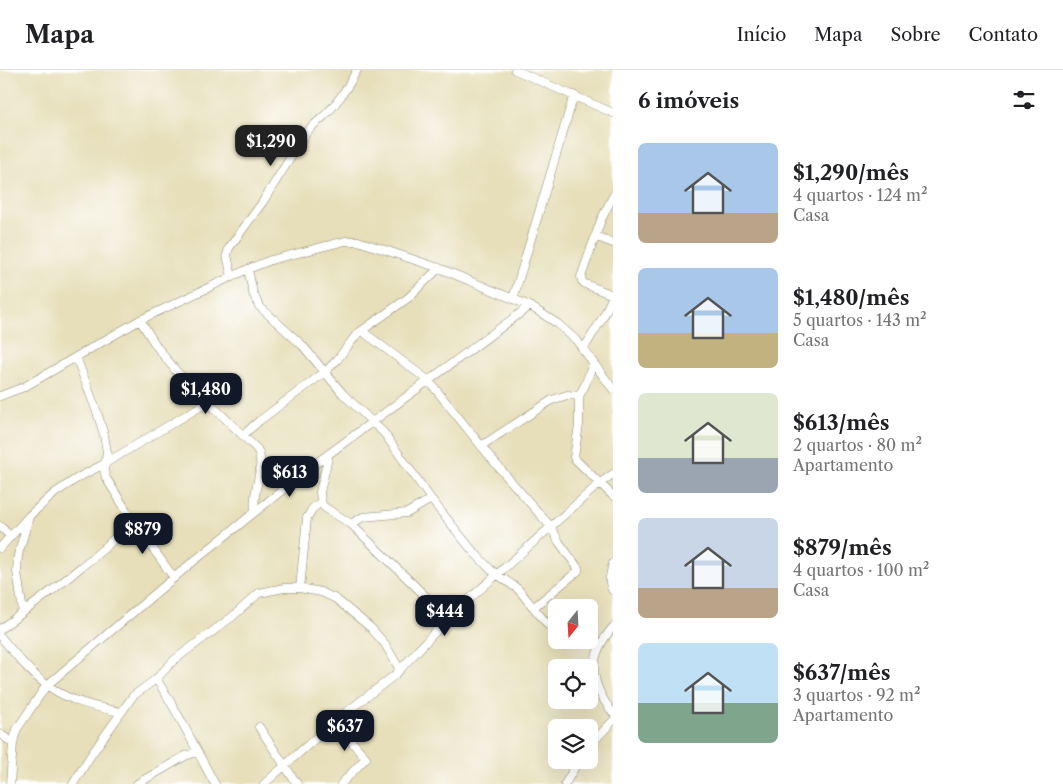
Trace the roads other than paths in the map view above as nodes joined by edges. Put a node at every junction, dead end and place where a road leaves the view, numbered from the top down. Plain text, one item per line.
1 (357, 70) edge
2 (515, 70) edge
3 (574, 95) junction
4 (613, 113) edge
5 (613, 196) edge
6 (595, 236) junction
7 (613, 243) edge
8 (439, 268) junction
9 (248, 269) junction
10 (232, 277) junction
11 (613, 296) edge
12 (513, 299) junction
13 (530, 306) junction
14 (140, 320) junction
15 (362, 331) junction
16 (583, 350) junction
17 (76, 357) junction
18 (593, 364) junction
19 (325, 372) junction
20 (429, 381) junction
21 (613, 389) edge
22 (0, 396) edge
23 (578, 396) junction
24 (208, 402) junction
25 (372, 421) junction
26 (243, 435) junction
27 (481, 446) junction
28 (329, 454) junction
29 (104, 464) junction
30 (613, 474) edge
31 (600, 483) junction
32 (613, 496) edge
33 (431, 499) junction
34 (321, 502) junction
35 (255, 511) junction
36 (30, 515) junction
37 (131, 518) junction
38 (351, 524) junction
39 (0, 526) edge
40 (551, 527) junction
41 (10, 536) junction
42 (0, 548) edge
43 (613, 562) edge
44 (498, 575) junction
45 (174, 578) junction
46 (300, 588) junction
47 (613, 591) edge
48 (534, 607) junction
49 (23, 612) junction
50 (448, 618) junction
51 (548, 625) dead end
52 (613, 627) edge
53 (0, 629) edge
54 (0, 636) edge
55 (400, 670) junction
56 (156, 679) junction
57 (46, 686) junction
58 (121, 712) junction
59 (613, 713) edge
60 (336, 720) junction
61 (613, 721) edge
62 (259, 727) dead end
63 (0, 734) edge
64 (598, 737) edge
65 (13, 743) junction
66 (197, 752) junction
67 (285, 764) junction
68 (574, 769) edge
69 (10, 784) edge
70 (72, 784) edge
71 (137, 784) edge
72 (215, 784) edge
73 (264, 784) edge
74 (297, 784) edge
75 (341, 784) edge
76 (565, 784) edge

1 - 10 street
2 - 3 street
3 - 4 street
3 - 12 street
5 - 6 street
6 - 7 street
6 - 11 street
8 - 9 street
8 - 12 street
8 - 15 street
9 - 10 street
9 - 19 street
10 - 14 street
11 - 16 street
12 - 13 street
13 - 16 street
13 - 20 street
14 - 17 street
14 - 24 street
15 - 19 street
15 - 20 street
16 - 18 street
17 - 22 street
17 - 29 street
18 - 21 street
18 - 23 street
19 - 25 street
19 - 26 street
20 - 25 street
20 - 27 street
23 - 27 street
23 - 31 street
24 - 26 street
24 - 29 street
25 - 28 street
25 - 33 street
26 - 35 street
27 - 40 street
28 - 34 street
28 - 35 street
29 - 36 street
29 - 37 street
30 - 31 street
31 - 32 street
31 - 40 street
33 - 38 street
33 - 44 street
34 - 38 street
34 - 46 street
35 - 45 street
36 - 41 street
36 - 49 street
37 - 45 street
37 - 49 street
38 - 50 street
39 - 41 street
40 - 44 street
40 - 48 street
41 - 42 street
43 - 47 street
44 - 48 street
44 - 50 street
45 - 57 street
46 - 55 street
46 - 56 street
48 - 51 street
49 - 53 street
50 - 55 street
52 - 59 street
54 - 57 street
55 - 60 street
56 - 58 street
56 - 66 street
57 - 58 street
57 - 65 street
58 - 70 street
60 - 67 street
60 - 75 street
61 - 64 street
62 - 67 street
63 - 65 street
65 - 69 street
66 - 71 street
66 - 72 street
67 - 73 street
67 - 74 street
68 - 76 street

